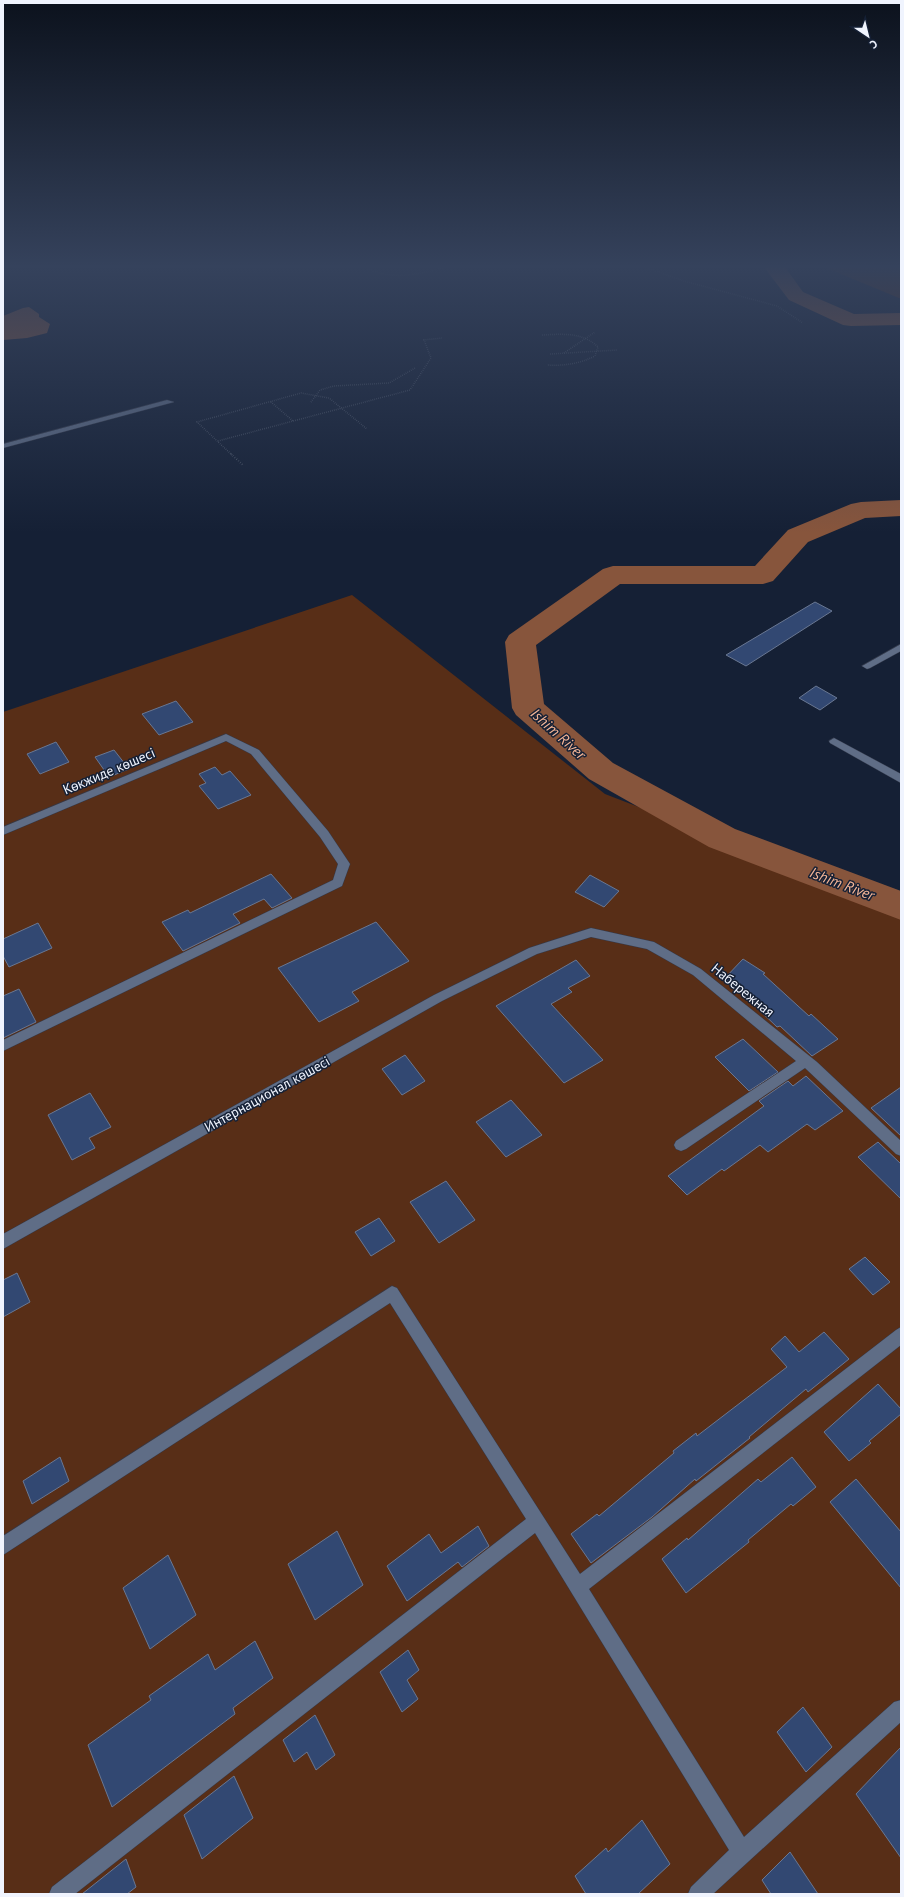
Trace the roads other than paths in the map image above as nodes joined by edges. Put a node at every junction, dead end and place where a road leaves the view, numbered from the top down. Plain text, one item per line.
1 (170, 402) dead end
2 (3, 446) edge
3 (901, 647) edge
4 (867, 666) dead end
5 (834, 741) dead end
6 (901, 779) edge
7 (3, 831) edge
8 (533, 951) joint
9 (3, 1046) edge
10 (806, 1061) junction
11 (681, 1145) dead end
12 (901, 1150) edge
13 (3, 1242) edge
14 (901, 1335) edge
15 (537, 1521) junction
16 (3, 1546) edge
17 (577, 1587) junction
18 (901, 1709) edge
19 (742, 1852) junction
20 (59, 1894) edge
21 (698, 1894) edge

1 - 2 street
3 - 4 street
5 - 6 street
7 - 9 street, Көкжиде көшесі
8 - 10 street, Набережная
8 - 13 street, Интернационал көшесі
10 - 11 street
10 - 12 street, Набережная
14 - 17 street
15 - 16 street
15 - 17 street
15 - 20 street
17 - 19 street
18 - 19 street
19 - 21 street

